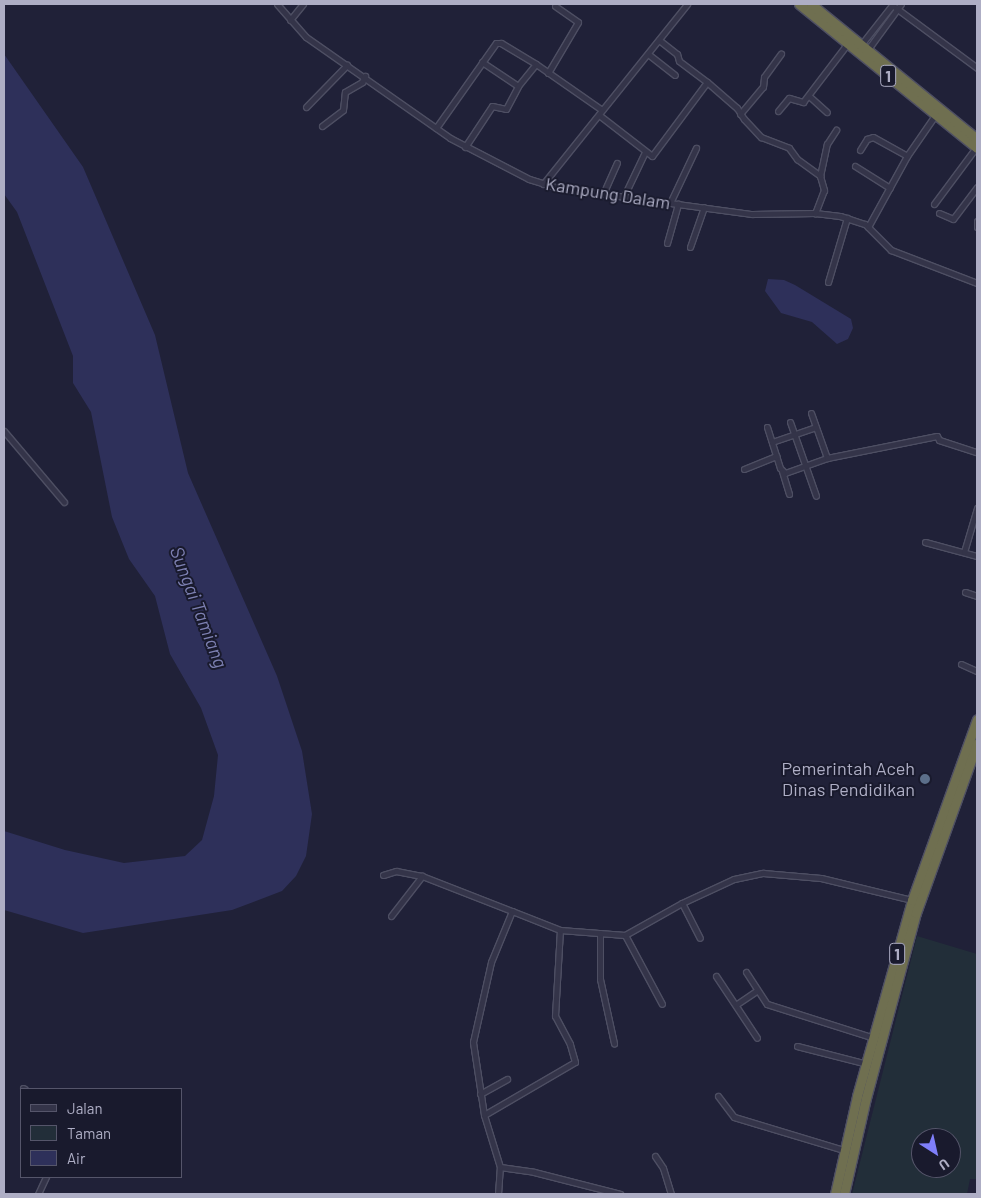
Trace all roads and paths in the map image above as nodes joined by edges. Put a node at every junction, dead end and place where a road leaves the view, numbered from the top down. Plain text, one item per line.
1 (277, 4) edge
2 (304, 4) edge
3 (687, 4) edge
4 (799, 4) edge
5 (811, 4) edge
6 (892, 4) edge
7 (555, 6) dead end
8 (900, 6) edge
9 (290, 20) junction
10 (659, 40) junction
11 (848, 44) junction
12 (862, 50) junction
13 (648, 54) junction
14 (781, 54) dead end
15 (482, 62) junction
16 (536, 64) junction
17 (348, 65) junction
18 (977, 68) edge
19 (548, 73) junction
20 (675, 75) dead end
21 (365, 76) junction
22 (707, 82) junction
23 (518, 86) junction
24 (809, 96) junction
25 (306, 107) dead end
26 (778, 111) dead end
27 (601, 112) junction
28 (827, 112) dead end
29 (740, 114) junction
30 (936, 114) junction
31 (322, 126) dead end
32 (436, 128) junction
33 (836, 130) dead end
34 (976, 142) edge
35 (465, 147) junction
36 (696, 148) dead end
37 (860, 150) dead end
38 (645, 152) junction
39 (907, 156) junction
40 (617, 163) dead end
41 (855, 166) dead end
42 (820, 176) junction
43 (543, 184) junction
44 (977, 187) edge
45 (890, 188) junction
46 (604, 194) junction
47 (624, 196) junction
48 (670, 203) junction
49 (678, 204) junction
50 (934, 204) dead end
51 (704, 207) junction
52 (815, 213) junction
53 (939, 213) dead end
54 (847, 218) junction
55 (977, 221) edge
56 (868, 227) junction
57 (977, 227) edge
58 (667, 243) dead end
59 (690, 247) dead end
60 (828, 282) dead end
61 (977, 283) edge
62 (811, 413) dead end
63 (790, 422) dead end
64 (816, 427) junction
65 (767, 428) dead end
66 (4, 431) edge
67 (794, 434) junction
68 (772, 442) junction
69 (977, 452) edge
70 (777, 456) junction
71 (827, 458) junction
72 (804, 466) junction
73 (744, 469) dead end
74 (782, 471) junction
75 (789, 494) dead end
76 (816, 496) dead end
77 (64, 502) dead end
78 (977, 508) edge
79 (926, 542) dead end
80 (964, 552) junction
81 (977, 556) edge
82 (965, 592) dead end
83 (977, 596) edge
84 (961, 664) dead end
85 (977, 671) edge
86 (977, 719) edge
87 (977, 744) edge
88 (967, 761) junction
89 (383, 875) dead end
90 (422, 876) junction
91 (912, 900) junction
92 (682, 903) junction
93 (512, 911) junction
94 (391, 916) dead end
95 (560, 930) junction
96 (600, 933) junction
97 (625, 935) junction
98 (700, 938) dead end
99 (746, 972) dead end
100 (716, 976) dead end
101 (756, 991) junction
102 (662, 1004) dead end
103 (737, 1004) junction
104 (757, 1038) dead end
105 (874, 1038) junction
106 (614, 1043) dead end
107 (797, 1046) dead end
108 (867, 1064) junction
109 (507, 1079) dead end
110 (480, 1094) junction
111 (718, 1096) dead end
112 (862, 1097) junction
113 (484, 1114) junction
114 (844, 1150) junction
115 (655, 1156) dead end
116 (500, 1166) junction
117 (46, 1178) edge
118 (38, 1194) edge
119 (498, 1194) edge
120 (620, 1194) edge
121 (671, 1194) edge
122 (835, 1194) edge
123 (844, 1194) edge

1 - 9 street, Kampung Dalam
2 - 9 street
3 - 10 street
4 - 11 highway, 1
5 - 12 highway, 1
6 - 8 street
6 - 12 street
7 - 19 street
8 - 12 street
8 - 18 street
9 - 17 street, Kampung Dalam
10 - 13 street
10 - 22 street
11 - 12 highway, 1
11 - 24 street
12 - 30 highway, 1
12 - 34 highway, 1
13 - 20 street
13 - 27 street
14 - 29 street
15 - 16 street
15 - 23 street
15 - 32 street
16 - 19 street
16 - 23 street
17 - 21 street, Kampung Dalam
17 - 25 street
19 - 27 street
21 - 31 street
21 - 32 street, Kampung Dalam
22 - 29 street
22 - 38 street
23 - 35 street
24 - 26 street
24 - 28 street
27 - 38 street
27 - 43 street
29 - 42 street
30 - 34 highway, 1
30 - 39 street
32 - 35 street, Kampung Dalam
33 - 42 street
34 - 50 street
35 - 43 street, Kampung Dalam
36 - 48 street
37 - 39 street
38 - 47 street
39 - 45 street
40 - 46 street
41 - 45 street
42 - 52 street
43 - 46 street, Kampung Dalam
44 - 53 street
45 - 56 street
46 - 47 street, Kampung Dalam
47 - 48 street, Kampung Dalam
48 - 49 street, Kampung Dalam
49 - 51 street, Kampung Dalam
49 - 58 street
51 - 52 street, Kampung Dalam
51 - 59 street
52 - 54 street, Kampung Dalam
54 - 56 street, Kampung Dalam
54 - 60 street
55 - 57 street
56 - 61 street, Kampung Dalam
62 - 64 street
63 - 67 street
64 - 67 street
64 - 71 street
65 - 68 street
66 - 77 street
67 - 68 street
67 - 72 street
68 - 70 street
69 - 71 street
70 - 73 street
70 - 74 street
71 - 72 street
72 - 74 street
72 - 76 street
74 - 75 street
78 - 80 street
79 - 80 street
80 - 81 street
82 - 83 street
84 - 85 street
86 - 88 highway, 1
87 - 88 highway, 1
88 - 91 highway, 1
88 - 112 highway, 1
89 - 90 street
90 - 93 street
90 - 94 street
91 - 92 street
91 - 105 highway, 1
92 - 97 street
92 - 98 street
93 - 95 street
93 - 110 street
95 - 96 street
95 - 113 street
96 - 97 street
96 - 106 street
97 - 102 street
99 - 101 street
100 - 103 street
101 - 103 street
101 - 105 street
103 - 104 street
105 - 108 highway, 1
107 - 108 street
108 - 112 highway, 1
109 - 110 street
110 - 113 street
111 - 114 street
112 - 114 highway, 1
112 - 123 highway, 1
113 - 116 street
114 - 122 highway, 1
115 - 121 street
116 - 119 street
116 - 120 street
117 - 118 street

